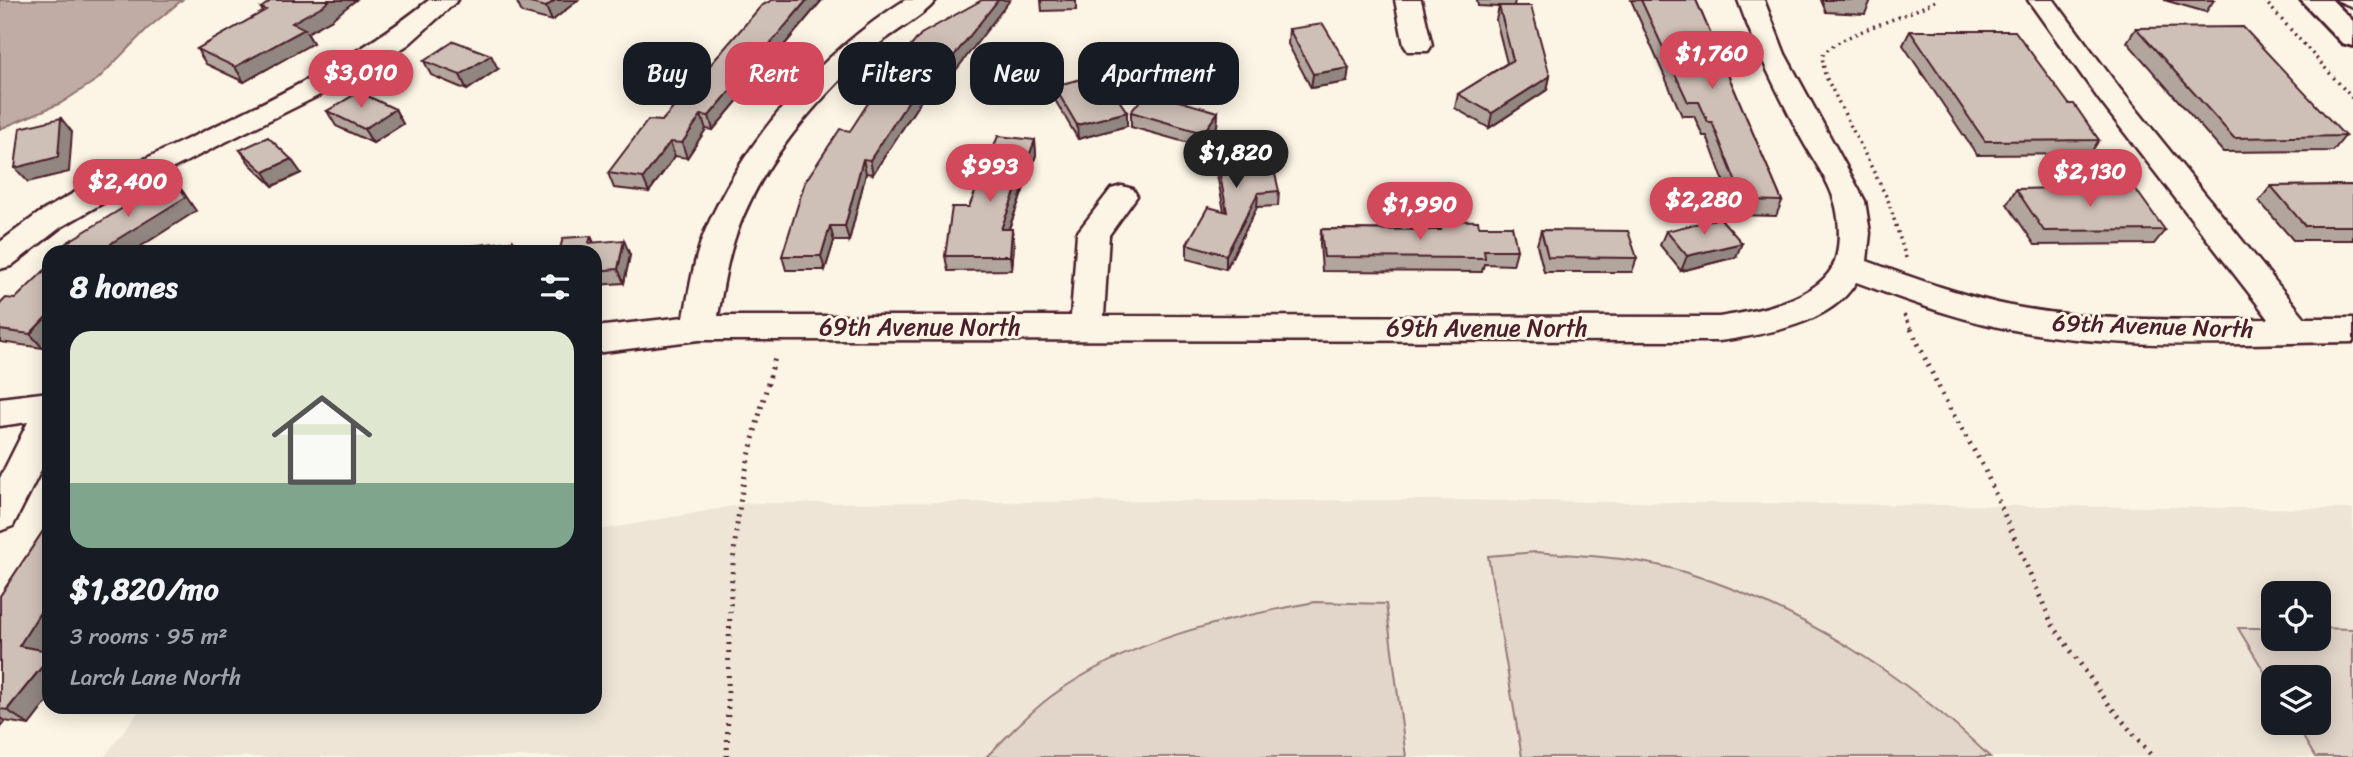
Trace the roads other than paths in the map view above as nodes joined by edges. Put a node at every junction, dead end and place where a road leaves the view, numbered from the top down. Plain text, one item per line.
1 (445, 0) edge
2 (923, 0) edge
3 (1408, 0) edge
4 (1751, 0) edge
5 (2041, 0) edge
6 (2315, 0) edge
7 (2343, 0) edge
8 (2353, 3) edge
9 (2353, 37) edge
10 (1418, 46) dead end
11 (1122, 196) dead end
12 (0, 258) edge
13 (1849, 267) junction
14 (1087, 327) junction
15 (699, 328) junction
16 (2296, 330) junction
17 (2353, 330) edge
18 (602, 339) edge
19 (42, 407) edge
20 (0, 412) edge
21 (42, 431) edge
22 (0, 514) edge

1 - 12 street
2 - 15 street
3 - 10 street
4 - 13 street
5 - 16 street
6 - 9 main road
7 - 8 lane
11 - 14 street
13 - 14 street, 69th Avenue North
13 - 16 street, 69th Avenue North
14 - 15 street, 69th Avenue North
15 - 18 street, 69th Avenue North
16 - 17 street, 69th Avenue North
19 - 20 street
21 - 22 street

